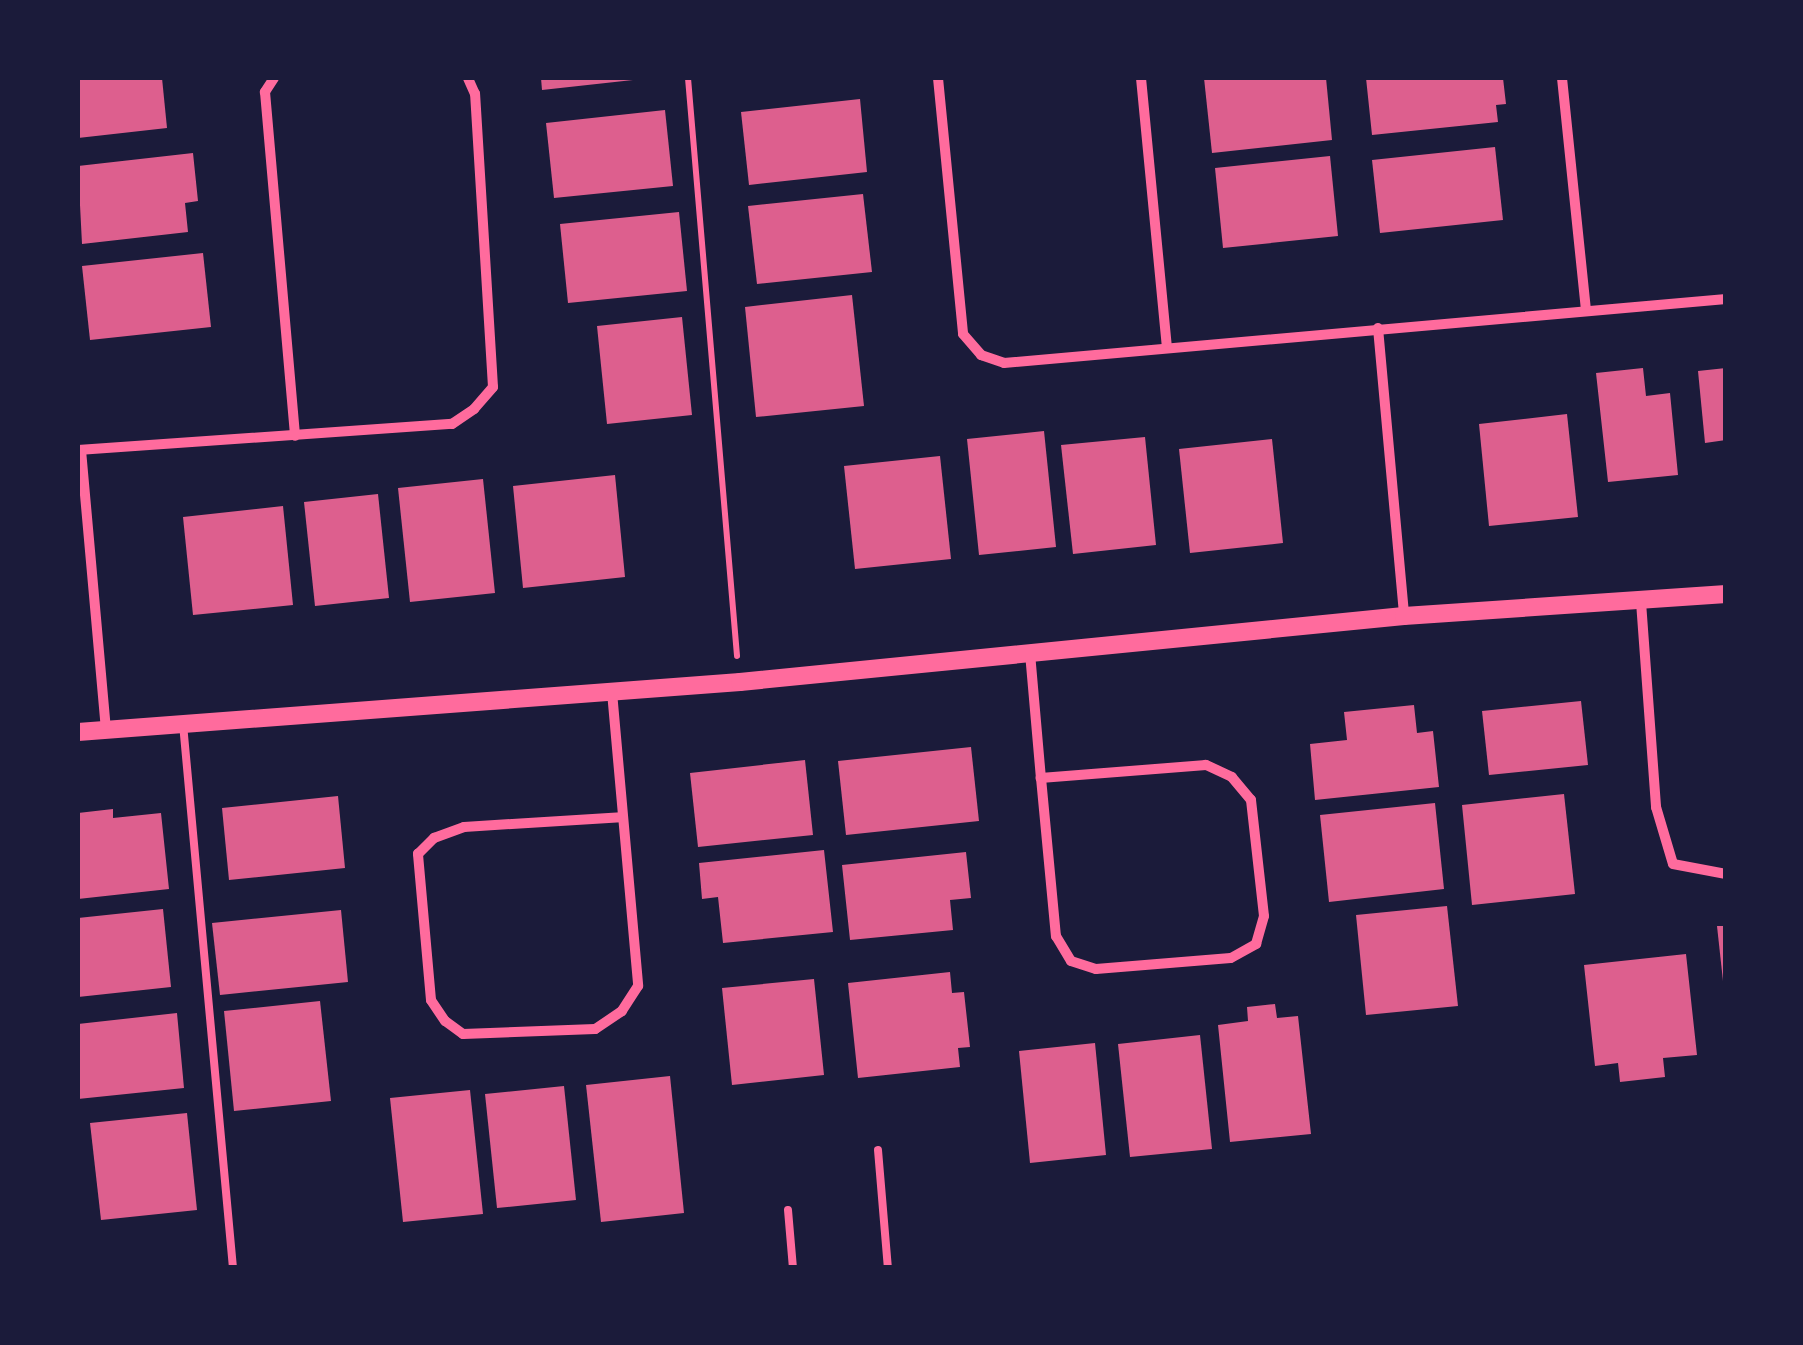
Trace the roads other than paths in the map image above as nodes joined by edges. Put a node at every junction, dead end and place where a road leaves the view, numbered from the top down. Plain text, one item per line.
1 (274, 78) edge
2 (468, 78) edge
3 (938, 78) edge
4 (1141, 78) edge
5 (1562, 78) edge
6 (1726, 299) edge
7 (1586, 310) junction
8 (1378, 328) junction
9 (1166, 347) junction
10 (295, 436) junction
11 (79, 450) edge
12 (1726, 594) edge
13 (1640, 602) junction
14 (1404, 616) junction
15 (1030, 653) junction
16 (612, 692) junction
17 (183, 724) junction
18 (106, 729) junction
19 (78, 732) edge
20 (1041, 778) junction
21 (620, 817) junction
22 (1726, 874) edge
23 (878, 1150) dead end
24 (788, 1210) dead end
25 (233, 1268) edge
26 (793, 1268) edge
27 (888, 1268) edge

1 - 10 street
2 - 10 street
3 - 9 street
4 - 9 street
5 - 7 street
6 - 7 street
7 - 8 street
8 - 9 street
8 - 14 street
10 - 11 street
11 - 18 street
12 - 13 street
13 - 14 street
13 - 22 street
14 - 15 street
15 - 16 street
15 - 20 street
16 - 17 street
16 - 21 street
17 - 18 street
17 - 25 lane
18 - 19 street
20 - 20 street
21 - 21 street
23 - 27 lane
24 - 26 lane

